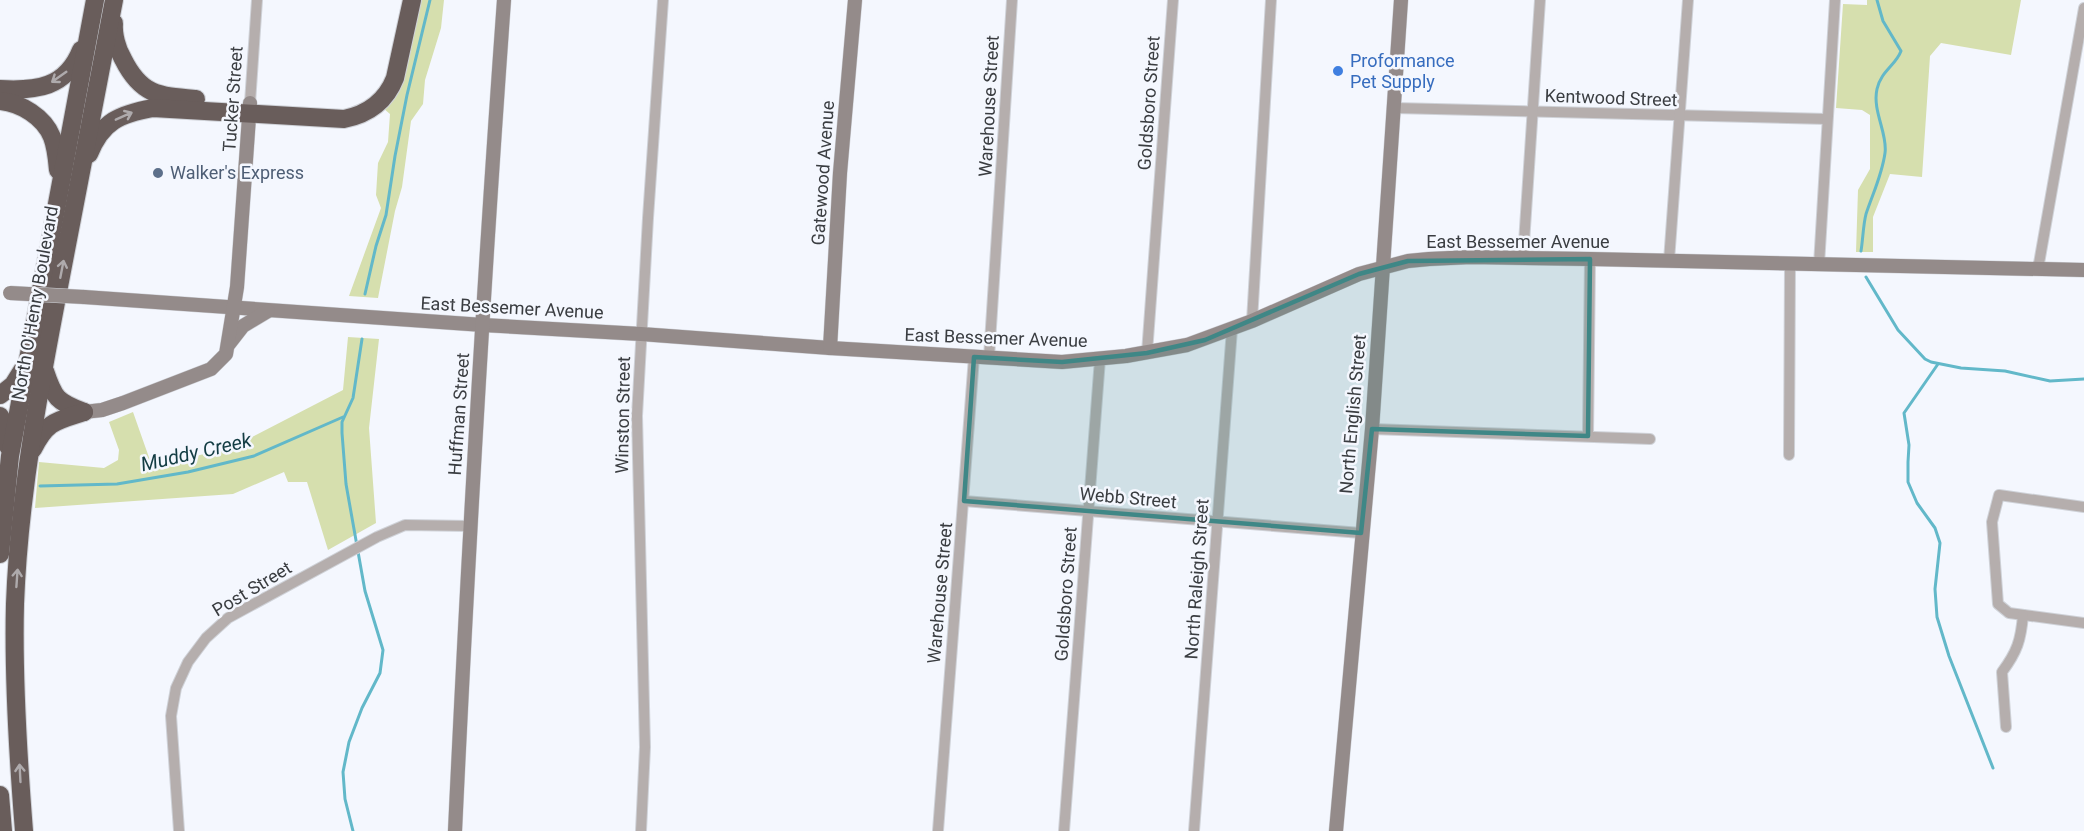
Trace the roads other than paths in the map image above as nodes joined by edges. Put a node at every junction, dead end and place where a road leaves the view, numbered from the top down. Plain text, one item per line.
1 (95, 0) edge
2 (114, 0) edge
3 (257, 0) edge
4 (402, 0) edge
5 (412, 0) edge
6 (504, 0) edge
7 (663, 0) edge
8 (855, 0) edge
9 (1012, 0) edge
10 (1173, 0) edge
11 (1271, 0) edge
12 (1401, 0) edge
13 (1540, 0) edge
14 (1688, 0) edge
15 (1835, 0) edge
16 (2084, 8) edge
17 (90, 29) junction
18 (0, 89) edge
19 (0, 101) edge
20 (1395, 108) junction
21 (250, 109) junction
22 (1534, 112) junction
23 (1680, 116) junction
24 (1827, 119) junction
25 (80, 178) junction
26 (60, 183) junction
27 (1523, 258) junction
28 (1590, 259) junction
29 (1669, 261) junction
30 (1790, 264) junction
31 (1819, 265) junction
32 (1382, 267) junction
33 (2038, 269) junction
34 (2084, 270) edge
35 (5, 292) edge
36 (232, 307) junction
37 (270, 310) junction
38 (1252, 321) junction
39 (483, 325) junction
40 (1232, 329) junction
41 (641, 334) junction
42 (228, 346) junction
43 (830, 348) junction
44 (1147, 353) junction
45 (974, 357) junction
46 (989, 358) junction
47 (1101, 359) junction
48 (35, 365) junction
49 (0, 395) edge
50 (84, 412) junction
51 (0, 416) edge
52 (1372, 429) junction
53 (1588, 436) junction
54 (1650, 439) dead end
55 (1789, 455) dead end
56 (19, 458) junction
57 (964, 501) junction
58 (2084, 507) edge
59 (1088, 511) junction
60 (1218, 521) junction
61 (470, 526) junction
62 (1361, 533) junction
63 (0, 554) edge
64 (2023, 615) junction
65 (2084, 623) edge
66 (2006, 728) dead end
67 (0, 795) edge
68 (3, 831) edge
69 (24, 831) edge
70 (179, 831) edge
71 (455, 831) edge
72 (641, 831) edge
73 (938, 831) edge
74 (1064, 831) edge
75 (1194, 831) edge
76 (1336, 831) edge

1 - 17 highway, North O'Henry Boulevard
2 - 21 highway
2 - 25 highway, North O'Henry Boulevard
3 - 21 street, Tucker Street
4 - 21 highway
5 - 21 highway
6 - 39 main road, Huffman Street
7 - 41 street, Winston Street
8 - 43 main road, Gatewood Avenue
9 - 46 street, Warehouse Street
10 - 44 street, Goldsboro Street
11 - 38 street
12 - 20 main road, North English Street
13 - 22 street
14 - 23 street
15 - 24 street
16 - 33 street
17 -> 18 highway
17 - 26 highway, North O'Henry Boulevard
19 - 26 highway
20 - 22 street, Kentwood Street
20 - 32 main road, North English Street
25 -> 21 highway
21 - 36 main road, Tucker Street
22 - 23 street, Kentwood Street
22 - 27 street
23 - 24 street, Kentwood Street
23 - 29 street
24 - 31 street
48 -> 25 highway, North O'Henry Boulevard
26 - 48 highway, North O'Henry Boulevard
27 - 28 main road, East Bessemer Avenue
27 - 32 main road, East Bessemer Avenue
28 - 29 main road, East Bessemer Avenue
28 - 53 street
29 - 30 main road, East Bessemer Avenue
30 - 31 main road, East Bessemer Avenue
30 - 55 street
31 - 33 main road, East Bessemer Avenue
32 - 38 main road, East Bessemer Avenue
32 - 52 main road, North English Street
33 - 34 main road, East Bessemer Avenue
35 - 36 main road, East Bessemer Avenue, bridge
36 - 37 main road, East Bessemer Avenue
36 - 42 main road, Tucker Street
37 - 39 main road, East Bessemer Avenue
37 - 42 main road
38 - 40 main road, East Bessemer Avenue
39 - 41 main road, East Bessemer Avenue
39 - 61 main road, Huffman Street
40 - 44 main road, East Bessemer Avenue
40 - 60 street, North Raleigh Street
41 - 43 main road, East Bessemer Avenue
41 - 72 street, Winston Street
42 - 50 main road
43 - 45 main road, East Bessemer Avenue
44 - 47 main road, East Bessemer Avenue
45 - 46 main road, East Bessemer Avenue
45 - 57 street, Warehouse Street
46 - 47 main road, East Bessemer Avenue
47 - 59 street, Goldsboro Street
48 - 49 highway
48 - 50 highway
48 - 56 highway, North O'Henry Boulevard
50 - 56 highway
51 - 56 highway
52 - 53 street
52 - 62 main road, North English Street
53 - 54 street
56 - 63 highway, North O'Henry Boulevard
69 -> 56 highway, North O'Henry Boulevard
57 - 59 street, Webb Street
57 - 73 street, Warehouse Street
58 - 64 street
59 - 60 street, Webb Street
59 - 74 street, Goldsboro Street
60 - 62 street, Webb Street
60 - 75 street, North Raleigh Street
61 - 70 street, Post Street
61 - 71 main road, Huffman Street
62 - 76 main road, North English Street
64 - 65 street
64 - 66 street
67 - 68 highway

